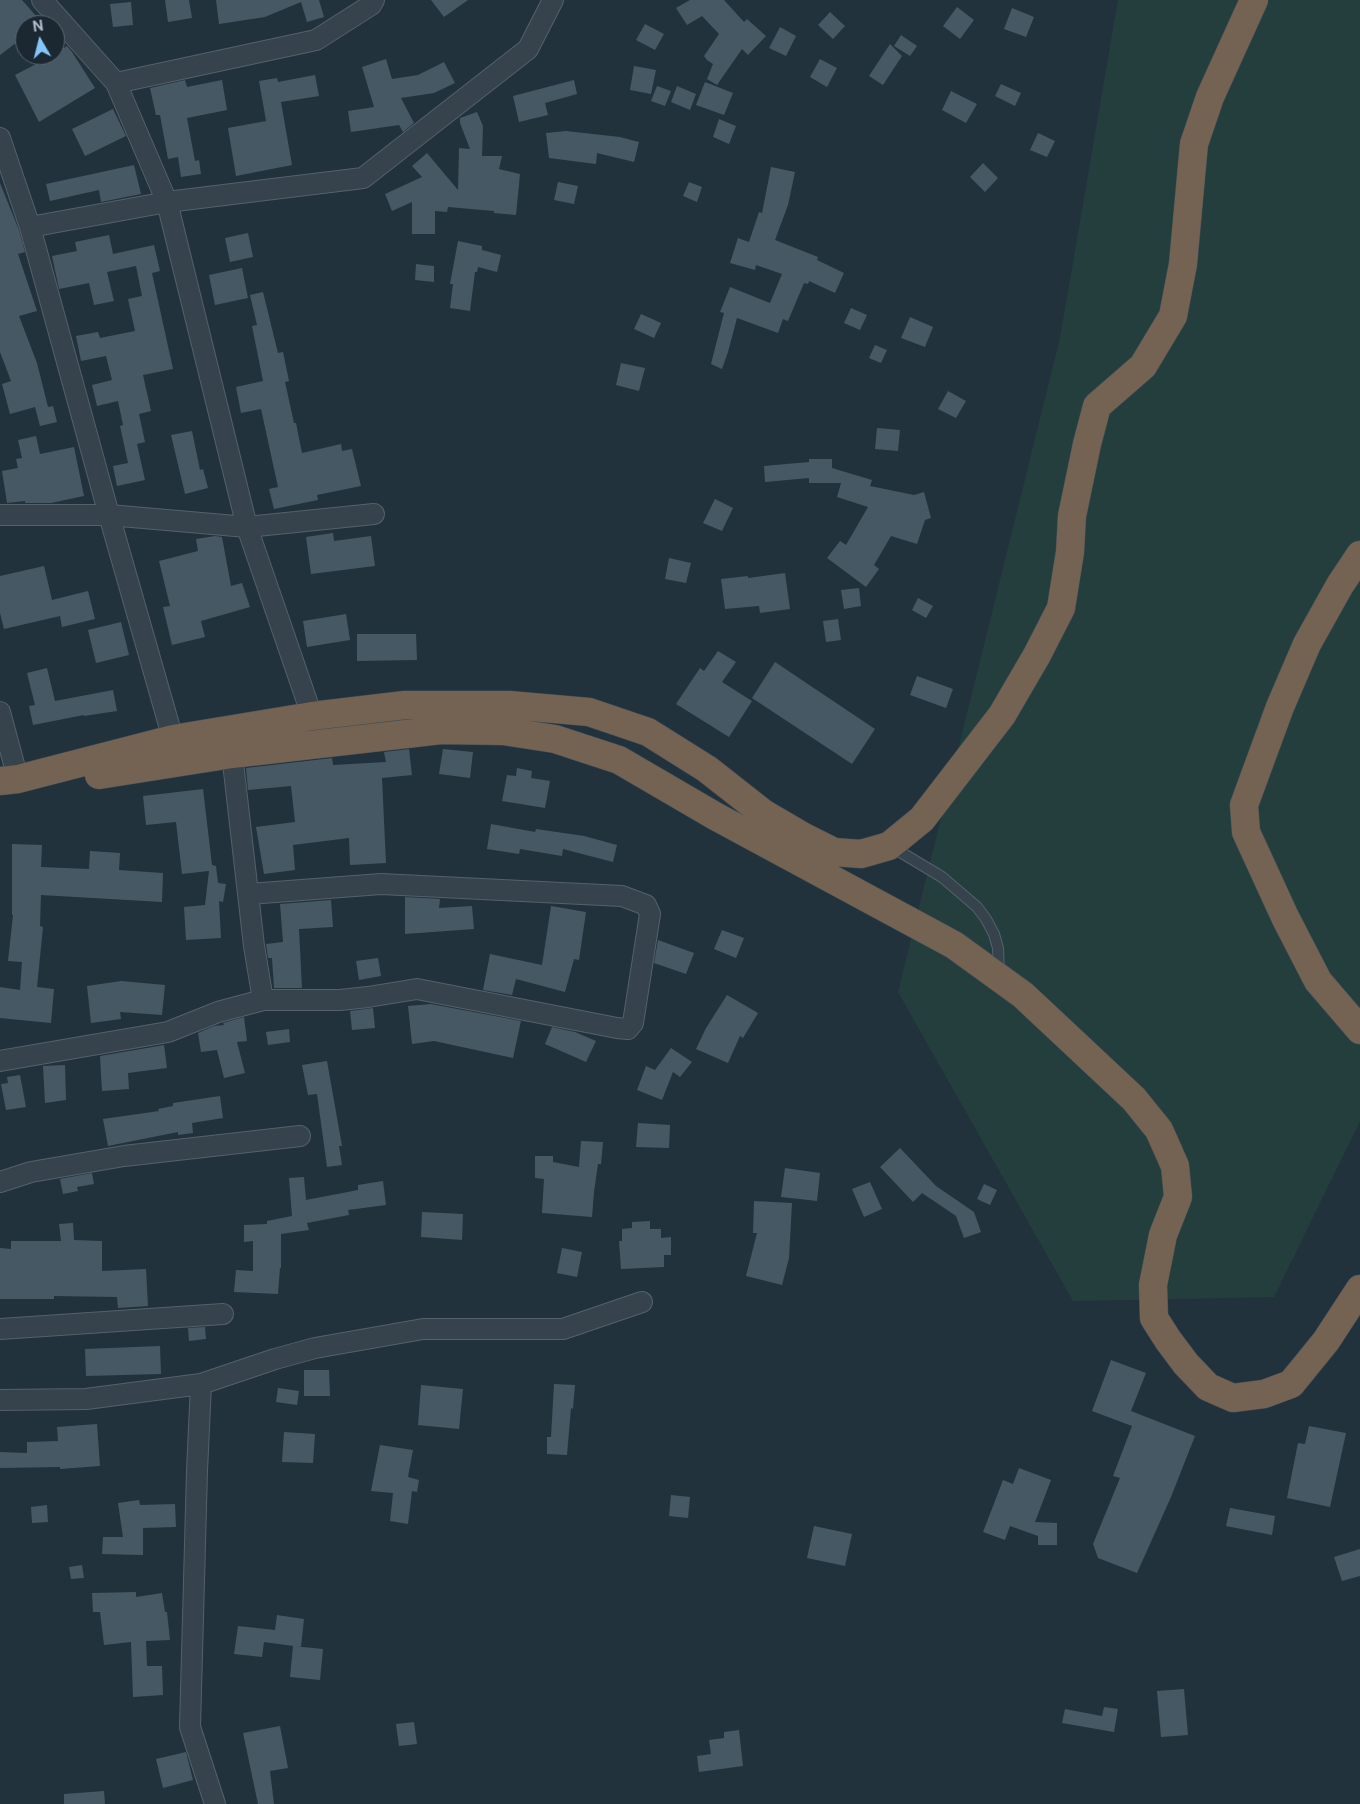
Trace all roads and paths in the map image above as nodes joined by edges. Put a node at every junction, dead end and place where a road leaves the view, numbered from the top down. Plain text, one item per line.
1 (42, 0) edge
2 (374, 0) edge
3 (552, 0) edge
4 (1254, 0) edge
5 (116, 82) junction
6 (0, 138) edge
7 (167, 202) junction
8 (30, 227) junction
9 (374, 514) dead end
10 (0, 515) edge
11 (109, 515) junction
12 (247, 527) junction
13 (1360, 555) edge
14 (0, 712) edge
15 (312, 716) junction
16 (173, 739) junction
17 (232, 754) junction
18 (9, 780) edge
19 (889, 846) junction
20 (249, 894) junction
21 (999, 977) junction
22 (263, 1000) junction
23 (1360, 1030) edge
24 (0, 1061) edge
25 (300, 1136) dead end
26 (0, 1182) edge
27 (1360, 1289) edge
28 (642, 1302) dead end
29 (223, 1314) dead end
30 (0, 1329) edge
31 (201, 1384) junction
32 (0, 1400) edge
33 (215, 1804) edge

1 - 5 street
2 - 5 street
3 - 7 street
4 - 19 highway
5 - 7 street
6 - 8 street
7 - 8 street
7 - 12 street
8 - 11 street
9 - 12 street
10 - 11 street
11 - 12 street
11 - 16 street
12 - 15 street
13 - 23 highway
14 - 18 street
15 - 16 highway
15 - 19 highway
16 - 18 highway
17 - 18 highway
17 - 20 street
17 - 21 highway
19 - 21 lane
20 - 22 street
20 - 22 street
21 - 27 highway
22 - 24 street
25 - 26 street
28 - 31 street
29 - 30 street
31 - 32 street
31 - 33 street

